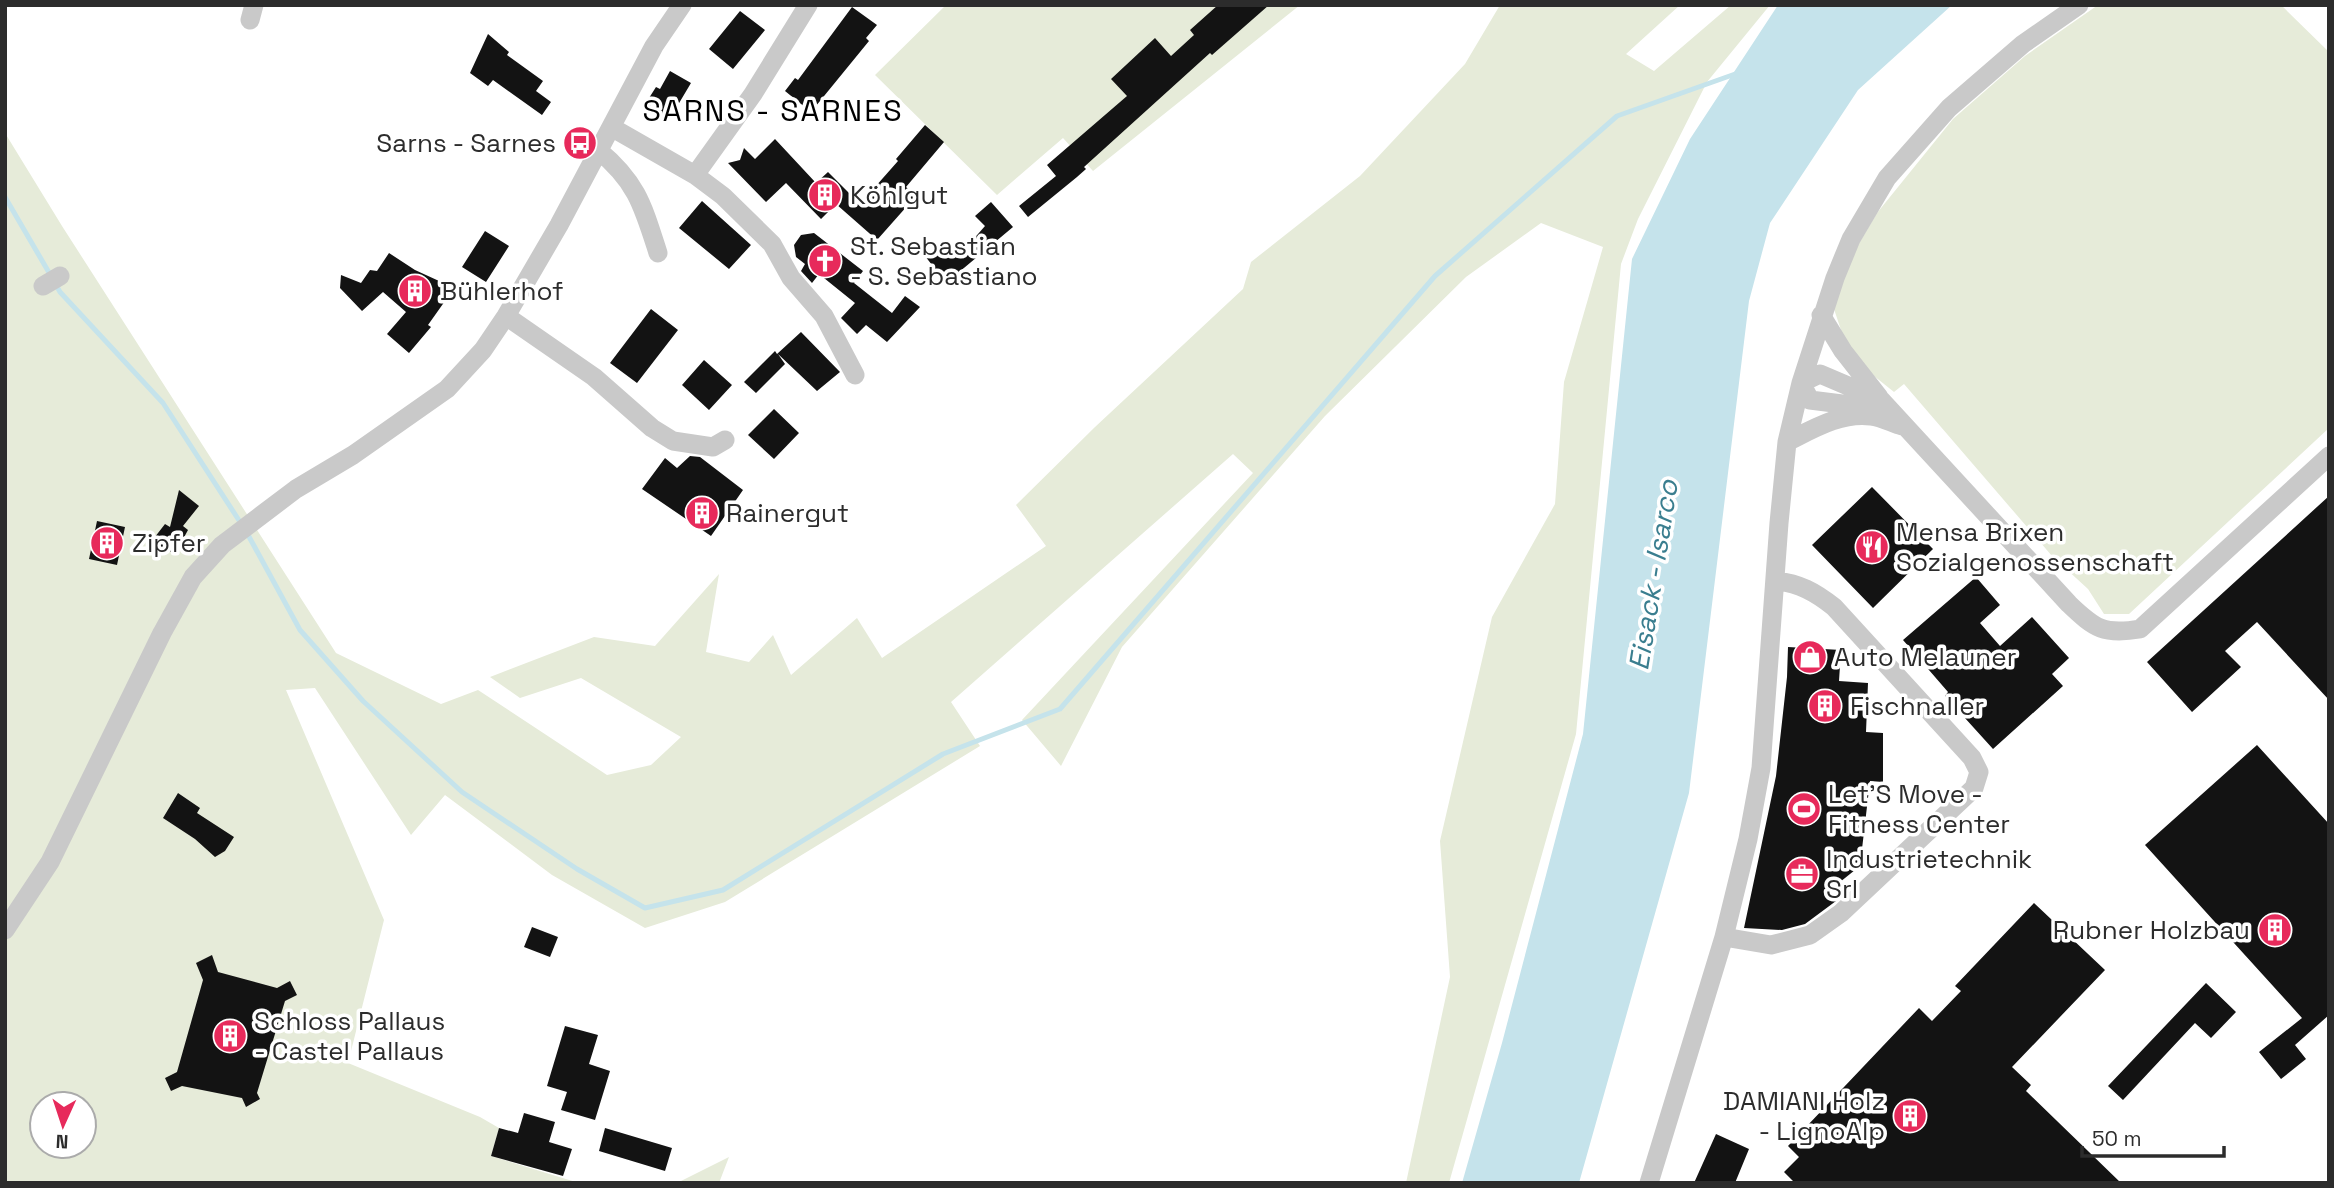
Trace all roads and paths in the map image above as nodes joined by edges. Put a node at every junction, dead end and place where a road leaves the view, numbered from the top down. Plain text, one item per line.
1 (682, 5) edge
2 (808, 5) edge
3 (2079, 5) edge
4 (611, 127) junction
5 (598, 150) junction
6 (695, 175) junction
7 (658, 253) dead end
8 (1821, 315) junction
9 (506, 316) junction
10 (855, 375) dead end
11 (1801, 383) junction
12 (1876, 408) junction
13 (725, 440) dead end
14 (1787, 442) junction
15 (2329, 456) edge
16 (1775, 581) junction
17 (5, 930) edge
18 (1724, 937) junction
19 (1649, 1183) edge

1 - 4 street
2 - 6 street
3 - 8 street
4 - 5 street
4 - 6 street
5 - 7 street
5 - 9 street
6 - 10 street
8 - 11 street
8 - 12 street
9 - 13 street
9 - 17 street
11 - 12 street
11 - 14 street
12 - 14 street
12 - 15 street
14 - 16 street
16 - 18 street
16 - 18 street
18 - 19 street

